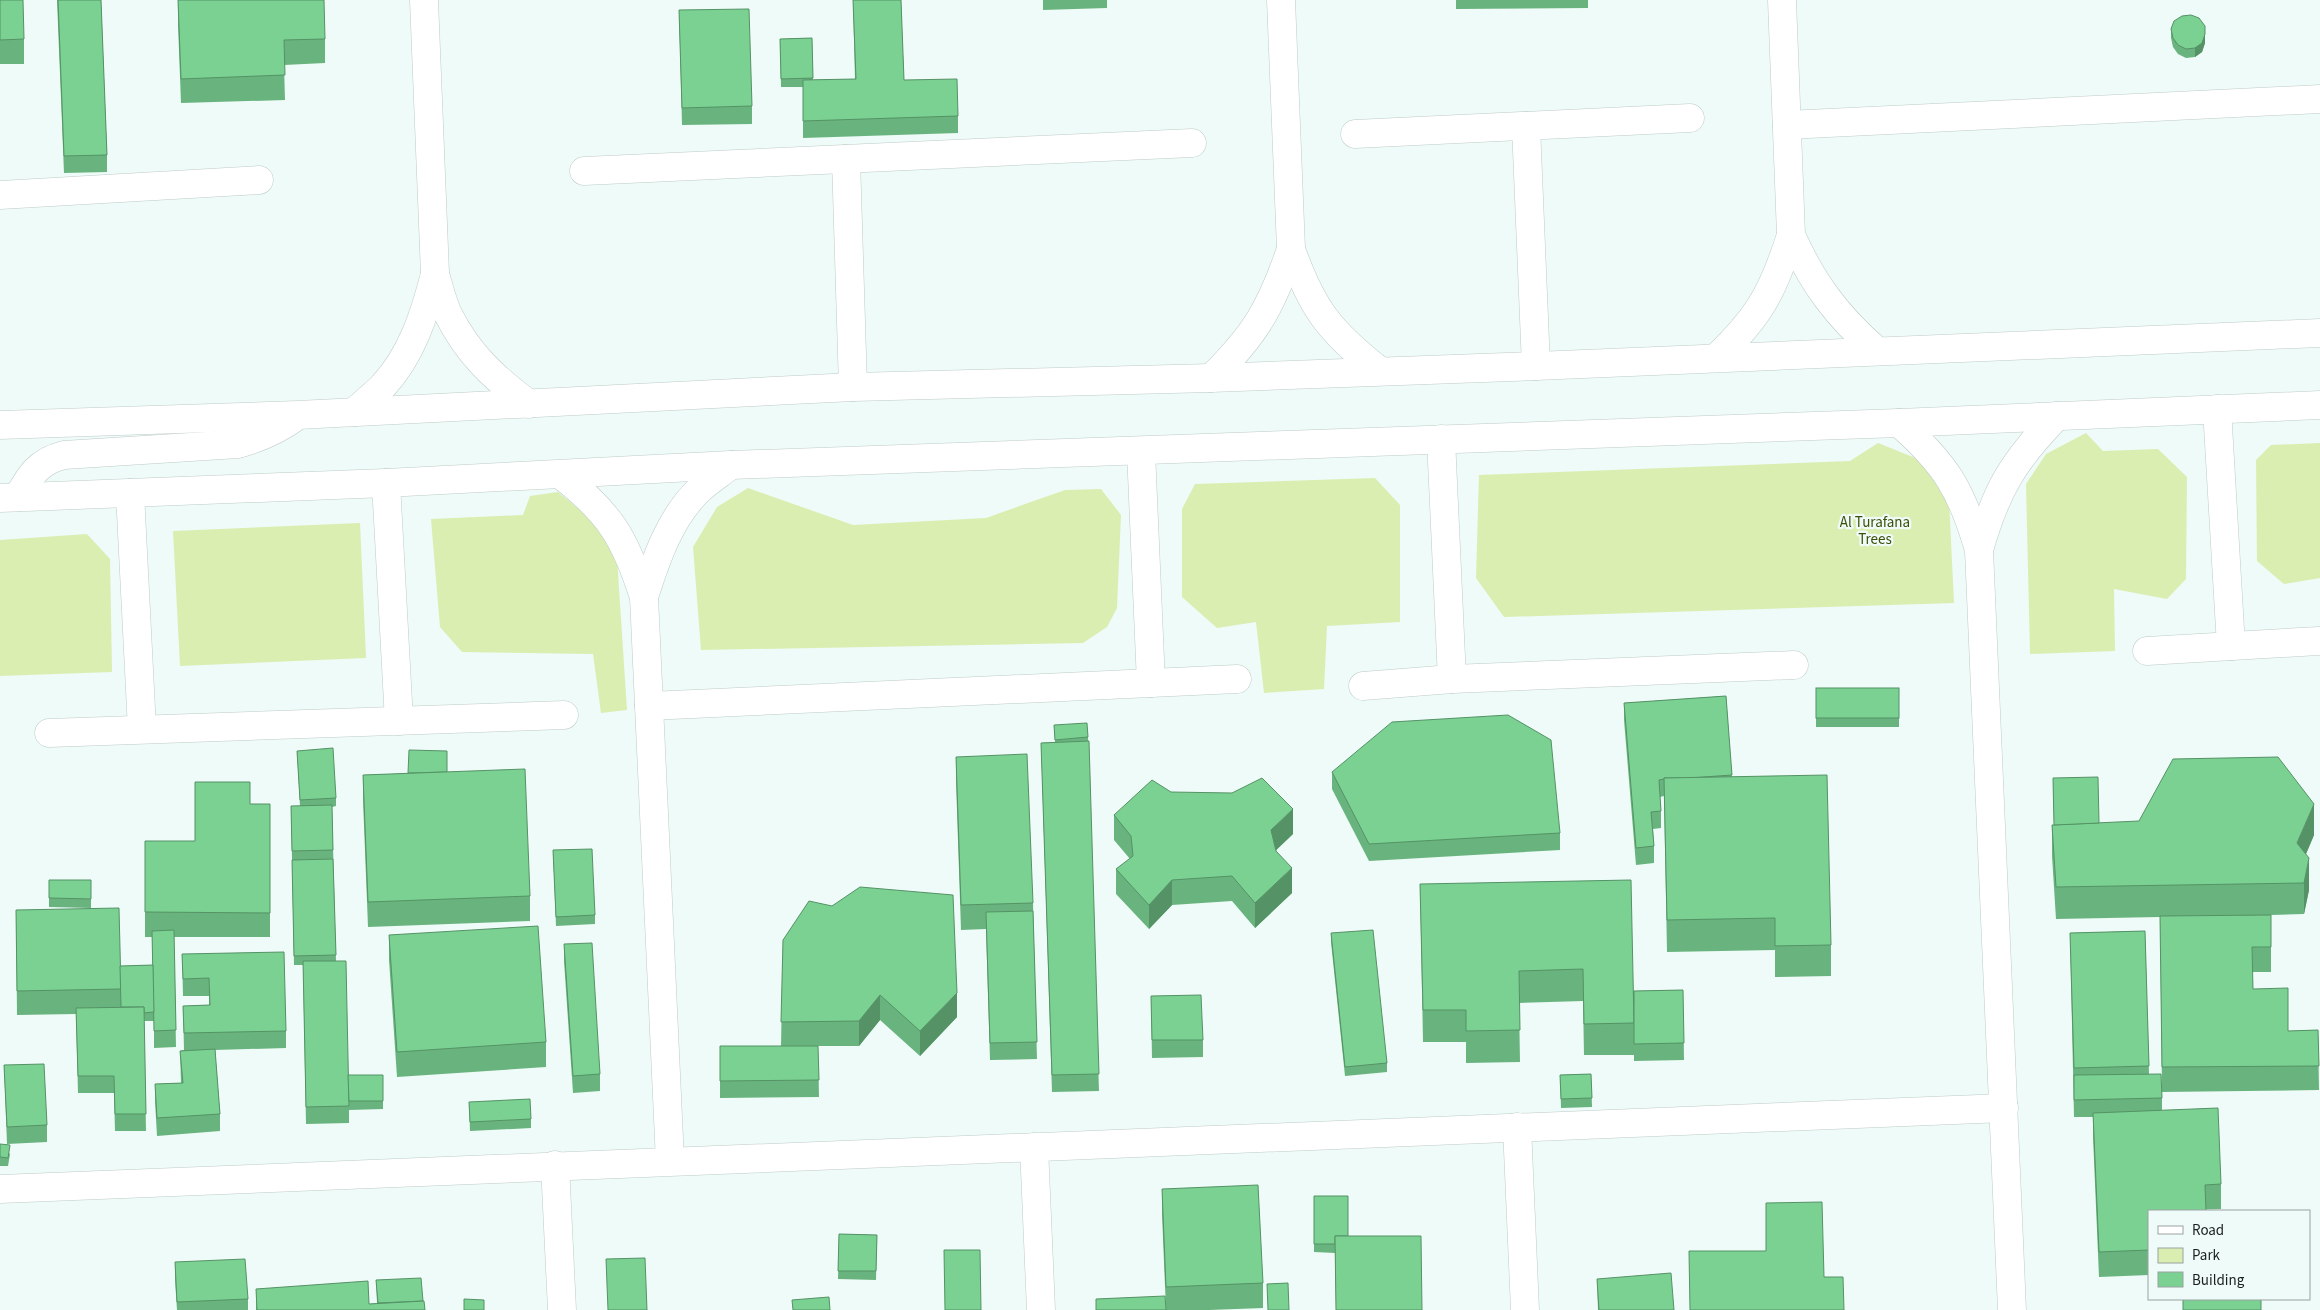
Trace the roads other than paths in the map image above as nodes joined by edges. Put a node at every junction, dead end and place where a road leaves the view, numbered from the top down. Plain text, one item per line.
1 (424, 0) edge
2 (1281, 0) edge
3 (1782, 0) edge
4 (2320, 99) edge
5 (1690, 118) dead end
6 (1787, 125) junction
7 (1526, 126) junction
8 (1355, 134) dead end
9 (1192, 144) dead end
10 (846, 159) junction
11 (584, 170) dead end
12 (259, 180) dead end
13 (0, 195) edge
14 (1791, 235) junction
15 (1291, 249) junction
16 (435, 274) junction
17 (2320, 333) edge
18 (1877, 352) junction
19 (1716, 358) junction
20 (1536, 366) junction
21 (1380, 371) junction
22 (1210, 378) junction
23 (852, 387) junction
24 (529, 404) junction
25 (2320, 405) edge
26 (2217, 409) junction
27 (354, 412) junction
28 (298, 415) junction
29 (2057, 416) junction
30 (1899, 423) junction
31 (0, 425) edge
32 (1441, 439) junction
33 (1141, 451) junction
34 (731, 465) junction
35 (561, 475) junction
36 (386, 483) junction
37 (130, 493) junction
38 (9, 498) edge
39 (1979, 550) junction
40 (644, 597) junction
41 (2318, 641) dead end
42 (2230, 646) junction
43 (2147, 651) dead end
44 (1794, 665) dead end
45 (1237, 679) dead end
46 (1452, 679) junction
47 (1151, 683) junction
48 (1363, 686) dead end
49 (649, 706) junction
50 (564, 715) dead end
51 (399, 721) junction
52 (142, 729) junction
53 (49, 733) dead end
54 (2004, 1108) junction
55 (1517, 1127) junction
56 (1034, 1147) junction
57 (670, 1161) junction
58 (555, 1165) junction
59 (0, 1189) edge
60 (562, 1310) edge
61 (1041, 1310) edge
62 (1525, 1310) edge
63 (2012, 1310) edge

1 - 16 street
2 - 15 street
3 - 6 street
4 - 6 street
5 - 7 street
6 - 14 street
7 - 8 street
7 - 20 street
9 - 10 street
10 - 11 street
10 - 23 street
12 - 13 street
14 - 18 street
14 - 19 street
15 - 21 street
15 - 22 street
16 - 24 street
16 - 27 street
17 - 18 street
18 - 19 street
19 - 20 street
20 - 21 street
21 - 22 street
22 - 23 street
23 - 24 street
24 - 27 street
25 - 26 street
26 - 29 street
26 - 42 street
27 - 28 street
28 - 31 street
28 - 38 street
29 - 30 street
29 - 39 street
30 - 32 street
30 - 39 street
32 - 33 street
32 - 46 street
33 - 34 street
33 - 47 street
34 - 35 street
34 - 40 street
35 - 36 street
35 - 40 street
36 - 37 street
36 - 51 street
37 - 38 street
37 - 52 street
39 - 54 street
40 - 49 street
41 - 42 street
42 - 43 street
44 - 46 street
45 - 47 street
46 - 48 street
47 - 49 street
49 - 57 street
50 - 51 street
51 - 52 street
52 - 53 street
54 - 55 street
54 - 63 street
55 - 56 street
55 - 62 street
56 - 57 street
56 - 61 street
57 - 58 street
58 - 59 street
58 - 60 street

